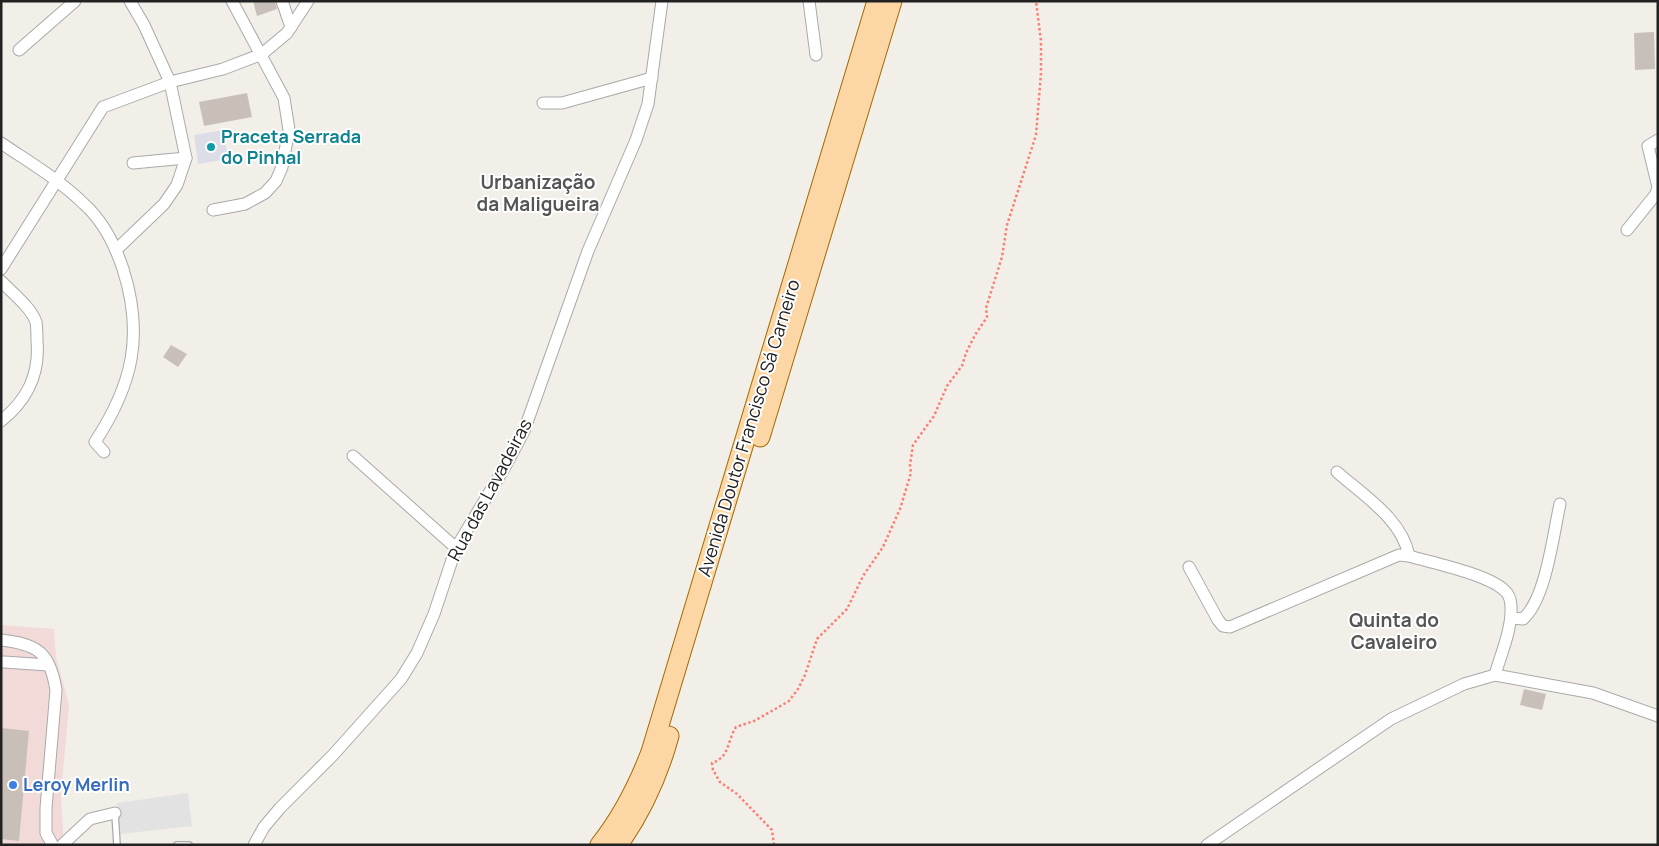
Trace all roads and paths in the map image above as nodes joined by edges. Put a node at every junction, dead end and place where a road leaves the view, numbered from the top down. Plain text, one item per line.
1 (76, 1) edge
2 (130, 1) edge
3 (232, 1) edge
4 (282, 1) edge
5 (308, 1) edge
6 (662, 1) edge
7 (809, 1) edge
8 (877, 1) edge
9 (892, 1) edge
10 (1036, 1) edge
11 (291, 27) junction
12 (19, 50) dead end
13 (262, 54) junction
14 (816, 55) dead end
15 (652, 78) junction
16 (170, 82) junction
17 (543, 103) dead end
18 (1658, 140) edge
19 (1, 143) edge
20 (186, 158) junction
21 (133, 163) dead end
22 (57, 182) junction
23 (213, 210) dead end
24 (1627, 230) dead end
25 (116, 250) junction
26 (1, 268) edge
27 (1, 281) edge
28 (1, 421) edge
29 (104, 452) dead end
30 (354, 456) dead end
31 (1337, 472) dead end
32 (1560, 504) dead end
33 (456, 548) junction
34 (1409, 556) junction
35 (1189, 566) dead end
36 (1511, 618) junction
37 (1, 640) edge
38 (1, 645) edge
39 (3, 664) edge
40 (48, 665) junction
41 (1495, 675) junction
42 (1658, 716) edge
43 (115, 813) joint
44 (55, 844) edge
45 (117, 845) edge
46 (177, 845) edge
47 (189, 845) edge
48 (254, 845) edge
49 (600, 845) edge
50 (618, 845) edge
51 (774, 845) edge
52 (1206, 845) edge

1 - 12 street
2 - 16 street
3 - 13 street
4 - 11 street
5 - 11 street
6 - 15 street, Rua das Lavadeiras
7 - 14 street
8 - 49 main road, Avenida Doutor Francisco Sá Carneiro
9 - 50 main road, Avenida Doutor Francisco Sá Carneiro
10 - 51 path
11 - 13 street
13 - 16 street
13 - 23 street
15 - 17 street
15 - 33 street, Rua das Lavadeiras
16 - 20 street
16 - 22 street
18 - 24 street
19 - 22 street
20 - 21 street
20 - 25 street
22 - 25 street
22 - 26 street
25 - 29 street
27 - 28 street
30 - 33 street
31 - 34 street
32 - 36 street
33 - 48 street, Rua das Lavadeiras
34 - 35 street
34 - 36 street
36 - 41 street
37 - 40 street
38 - 39 street
39 - 40 street
40 - 44 street
41 - 42 street
41 - 52 street
43 - 44 street
43 - 45 lane
46 - 47 lane

